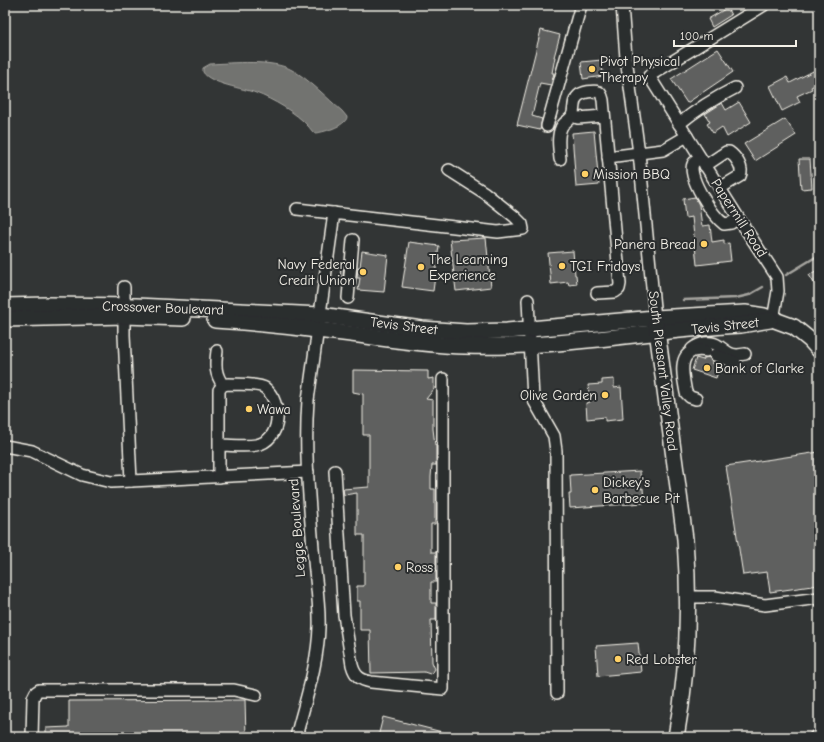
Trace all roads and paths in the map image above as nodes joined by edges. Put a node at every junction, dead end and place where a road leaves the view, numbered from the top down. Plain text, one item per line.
1 (581, 5) edge
2 (622, 5) edge
3 (764, 5) edge
4 (735, 88) dead end
5 (572, 116) junction
6 (604, 116) junction
7 (679, 124) junction
8 (547, 126) dead end
9 (687, 136) junction
10 (639, 153) junction
11 (608, 157) junction
12 (560, 159) dead end
13 (703, 162) junction
14 (449, 170) dead end
15 (720, 188) junction
16 (297, 209) dead end
17 (334, 213) junction
18 (738, 218) junction
19 (353, 240) dead end
20 (124, 287) dead end
21 (597, 293) dead end
22 (348, 298) dead end
23 (528, 300) dead end
24 (5, 306) edge
25 (124, 311) junction
26 (5, 319) edge
27 (773, 320) junction
28 (319, 323) junction
29 (656, 326) junction
30 (530, 329) junction
31 (530, 344) junction
32 (818, 346) edge
33 (217, 351) dead end
34 (686, 356) junction
35 (443, 379) dead end
36 (223, 385) junction
37 (696, 399) dead end
38 (219, 445) junction
39 (5, 446) edge
40 (335, 471) dead end
41 (308, 472) junction
42 (219, 477) junction
43 (131, 481) junction
44 (688, 598) junction
45 (819, 598) edge
46 (557, 693) dead end
47 (256, 695) dead end
48 (679, 736) edge
49 (32, 737) edge
50 (296, 737) edge
51 (815, 737) edge
52 (819, 737) edge

1 - 8 street
2 - 10 street, South Pleasant Valley Road
3 - 7 street, Papermill Road
4 - 7 street
5 - 6 street
5 - 6 street
5 - 12 street
6 - 11 street
7 - 9 street, Papermill Road
9 - 10 street
9 - 13 street, Papermill Road
10 - 11 street
10 - 29 street, South Pleasant Valley Road
11 - 21 street
13 - 15 street, Papermill Road
13 - 15 street
13 - 18 street
14 - 17 street
15 - 18 street, Papermill Road
16 - 17 street
17 - 28 street, Legge Boulevard
18 - 27 street, Papermill Road
19 - 22 street
20 - 25 street
23 - 30 street
24 - 25 main road, Crossover Boulevard
25 - 26 main road, Crossover Boulevard
25 - 28 main road, Crossover Boulevard
25 - 43 street
27 - 29 main road, Tevis Street
27 - 32 main road
28 - 30 main road, Tevis Street
28 - 31 main road, Tevis Street
28 - 41 street, Legge Boulevard
29 - 30 main road, Tevis Street
29 - 31 main road, Tevis Street
29 - 44 main road, South Pleasant Valley Road
30 - 31 street
31 - 46 street
33 - 36 street
34 - 34 street
34 - 37 street
35 - 40 street
36 - 38 street
36 - 38 street
38 - 42 street
39 - 43 street
41 - 42 street
41 - 50 street, Legge Boulevard
42 - 43 street
44 - 45 street
44 - 48 main road, South Pleasant Valley Road
47 - 49 street
51 - 52 street

